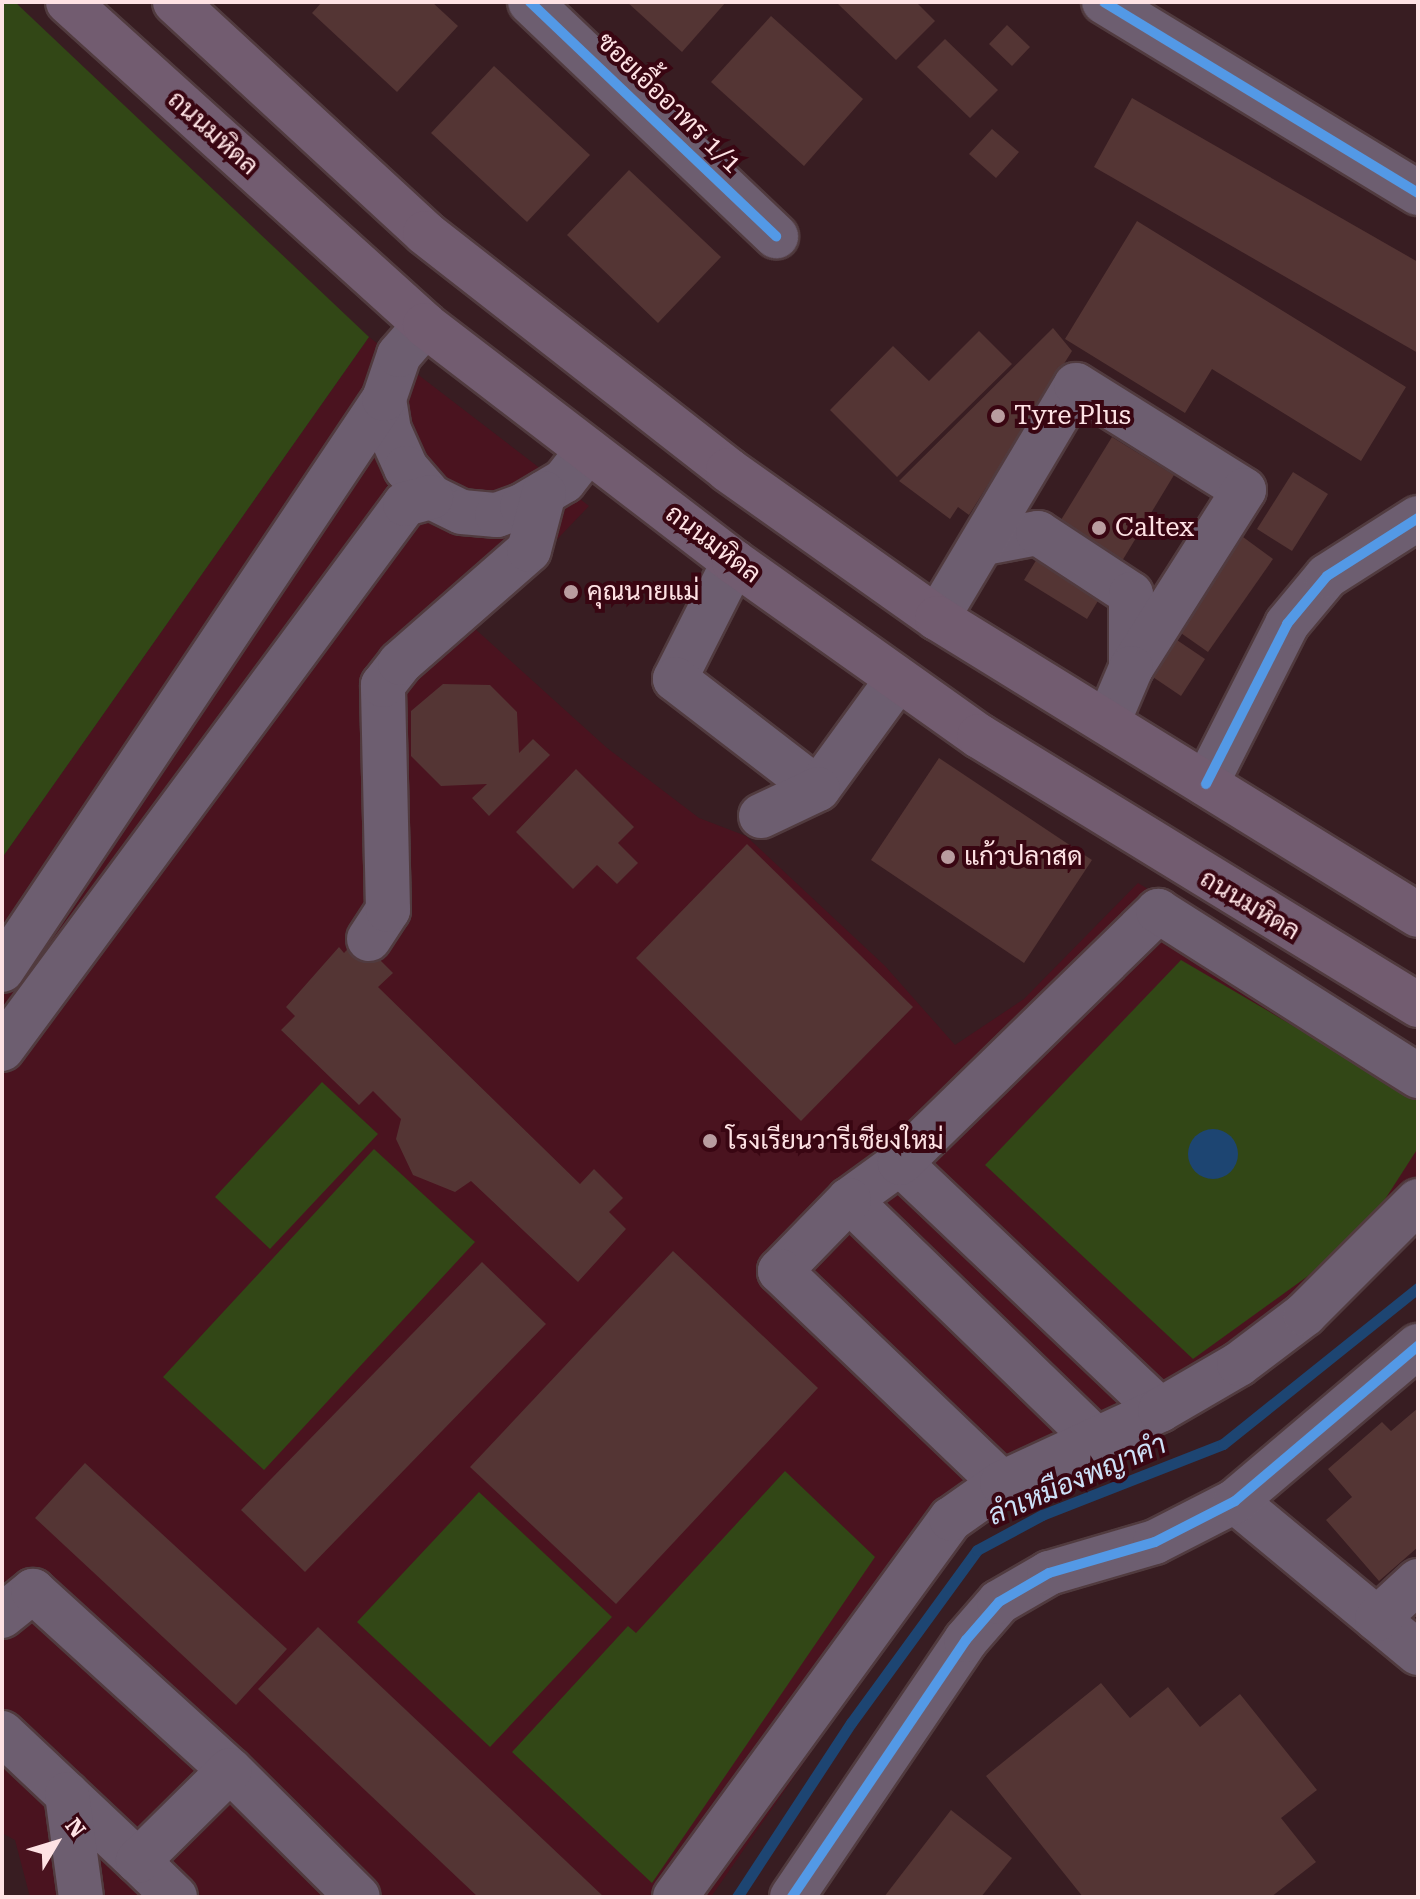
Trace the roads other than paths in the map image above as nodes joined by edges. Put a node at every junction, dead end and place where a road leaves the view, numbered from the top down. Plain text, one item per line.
1 (68, 2) edge
2 (175, 2) edge
3 (530, 2) edge
4 (1104, 2) edge
5 (1418, 193) edge
6 (776, 236) dead end
7 (425, 325) junction
8 (384, 399) junction
9 (588, 450) junction
10 (544, 493) junction
11 (431, 497) junction
12 (1418, 518) edge
13 (984, 543) junction
14 (734, 562) junction
15 (937, 618) junction
16 (1131, 668) junction
17 (898, 679) junction
18 (1108, 722) junction
19 (1206, 784) junction
20 (818, 789) junction
21 (761, 816) dead end
22 (1186, 867) junction
23 (1158, 911) junction
24 (1418, 915) edge
25 (369, 939) dead end
26 (2, 970) edge
27 (1418, 1005) edge
28 (2, 1049) edge
29 (1418, 1076) edge
30 (900, 1163) junction
31 (849, 1200) junction
32 (1418, 1201) edge
33 (1418, 1346) edge
34 (1160, 1410) junction
35 (1096, 1439) junction
36 (1002, 1483) junction
37 (1235, 1501) junction
38 (1418, 1581) edge
39 (18, 1604) edge
40 (1377, 1619) junction
41 (1418, 1653) edge
42 (2, 1733) edge
43 (230, 1770) junction
44 (67, 1794) junction
45 (138, 1861) junction
46 (81, 1897) edge
47 (175, 1897) edge
48 (358, 1897) edge
49 (675, 1897) edge
50 (792, 1897) edge

1 - 7 main road, ถนนมหิดล
2 - 15 main road
3 - 6 street, ซอยเอื้ออาทร 1/1
4 - 5 street
7 - 8 street
7 - 9 main road, ถนนมหิดล
8 - 11 street
8 - 26 street
9 - 10 street
9 - 14 main road, ถนนมหิดล
10 - 11 street
10 - 25 street
11 - 28 street
12 - 19 street
13 - 15 street
13 - 16 street
13 - 16 street
14 - 17 main road, ถนนมหิดล
14 - 20 street
15 - 18 main road
16 - 18 street
17 - 20 street
17 - 22 main road, ถนนมหิดล
18 - 19 main road
19 - 24 main road
20 - 21 street
22 - 23 street
22 - 27 main road, ถนนมหิดล
23 - 29 street
23 - 30 street
30 - 31 street
30 - 34 street
31 - 35 street
31 - 36 street
32 - 34 street
33 - 37 street
34 - 35 street
35 - 36 street
36 - 49 street
37 - 40 street
37 - 50 street
38 - 40 street
39 - 43 street
40 - 41 street
42 - 44 street
43 - 45 street
43 - 48 street
44 - 45 street
44 - 46 street
45 - 47 street

